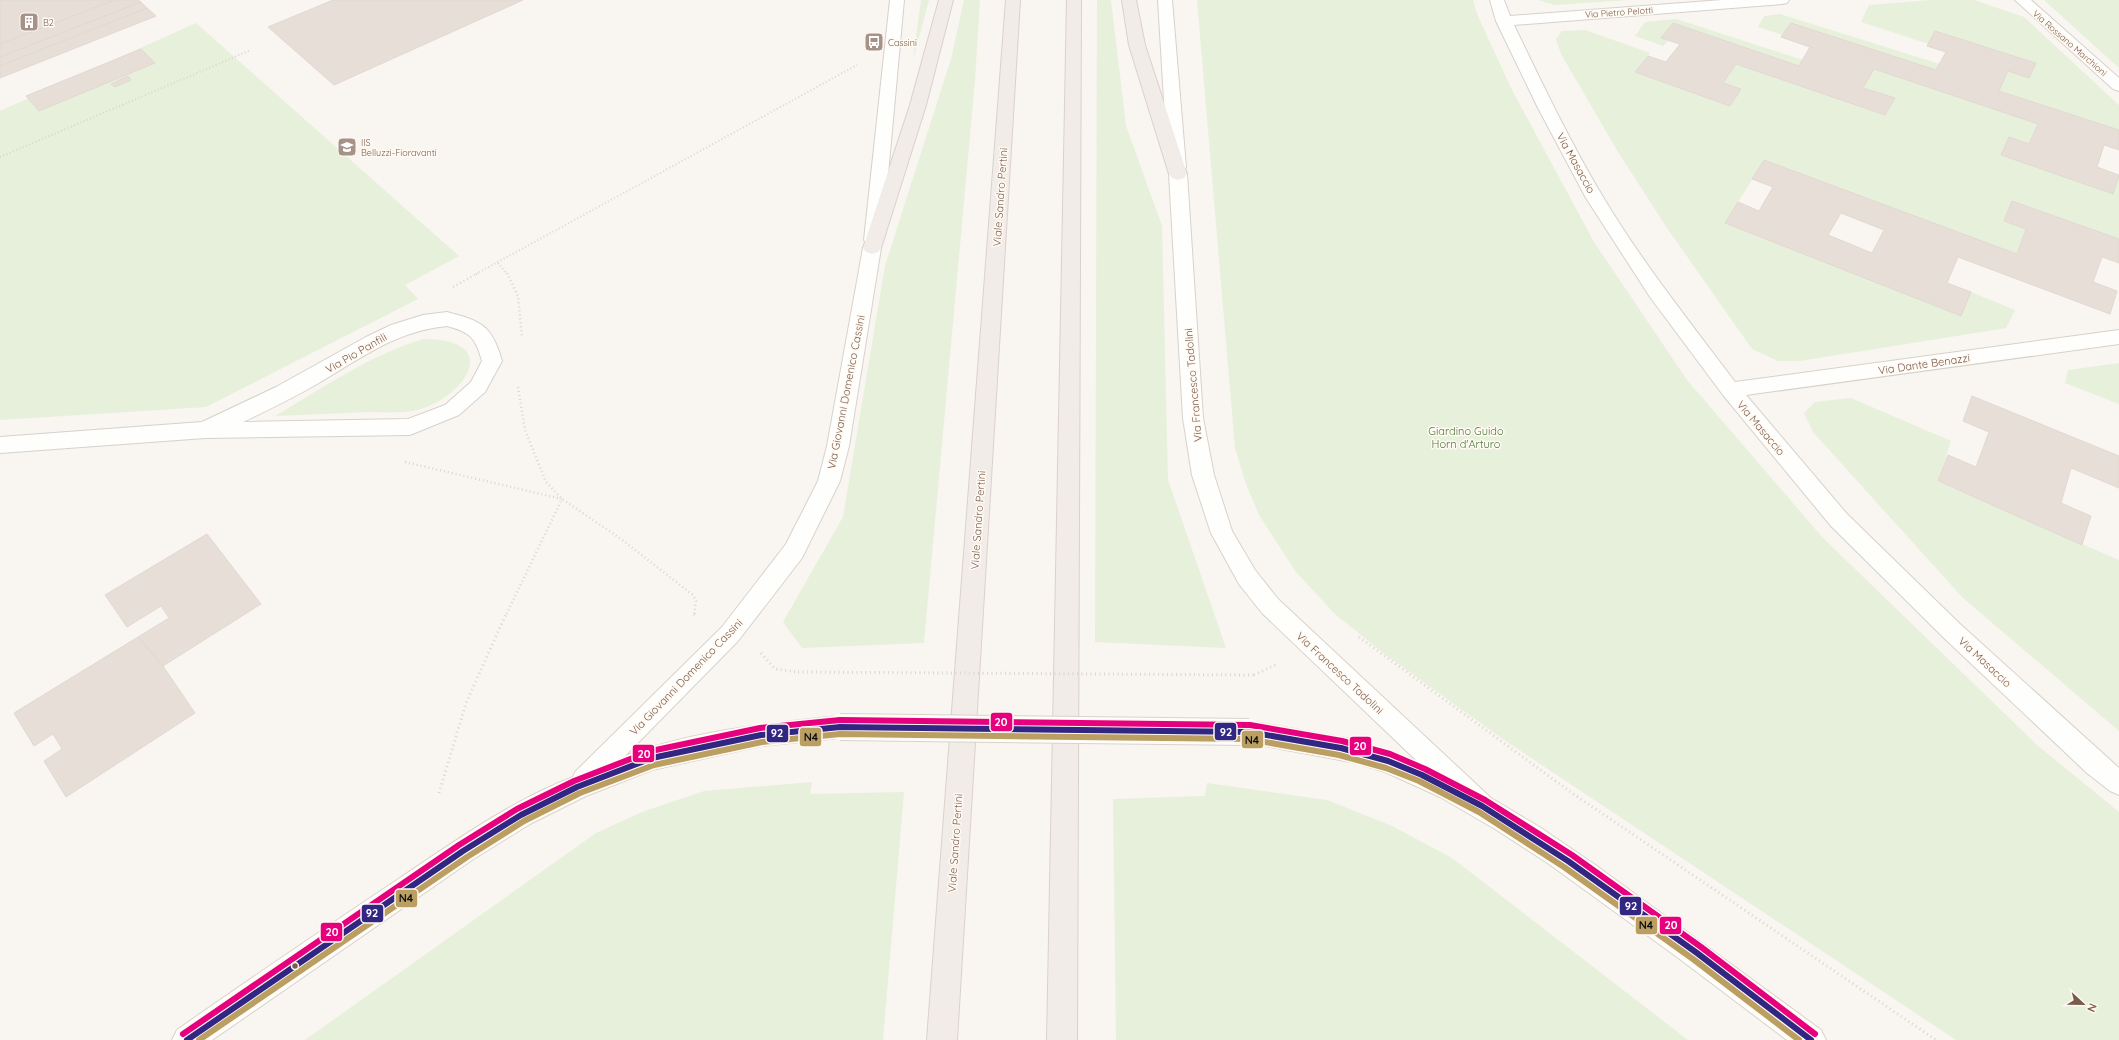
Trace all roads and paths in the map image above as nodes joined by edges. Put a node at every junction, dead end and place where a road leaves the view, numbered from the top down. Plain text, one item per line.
1 (897, 0) edge
2 (946, 0) edge
3 (1013, 0) edge
4 (1074, 0) edge
5 (1129, 0) edge
6 (1165, 0) edge
7 (1497, 0) edge
8 (1782, 0) edge
9 (2022, 0) edge
10 (1504, 21) junction
11 (891, 47) junction
12 (251, 50) dead end
13 (2119, 86) edge
14 (0, 157) edge
15 (1178, 174) junction
16 (872, 248) junction
17 (449, 289) dead end
18 (2119, 337) edge
19 (1730, 390) junction
20 (518, 396) dead end
21 (206, 430) junction
22 (0, 445) edge
23 (400, 461) dead end
24 (562, 499) junction
25 (694, 614) dead end
26 (1355, 634) dead end
27 (758, 649) dead end
28 (1283, 659) dead end
29 (2119, 783) edge
30 (577, 787) junction
31 (439, 793) dead end
32 (1482, 806) junction
33 (187, 1040) edge
34 (942, 1040) edge
35 (1062, 1040) edge
36 (1811, 1040) edge
37 (1936, 1040) edge

1 - 11 street, Via Giovanni Domenico Cassini
2 - 16 highway
3 - 34 highway, Viale Sandro Pertini
4 - 35 highway
5 - 15 highway
6 - 15 street, Via Francesco Tadolini
7 - 10 street, Via Masaccio
8 - 10 street, Via Pietro Pelotti
9 - 13 street, Via Rossano Marchioni
10 - 19 street, Via Masaccio
11 - 16 street, Via Giovanni Domenico Cassini
11 - 17 path
12 - 14 path
15 - 32 street, Via Francesco Tadolini
16 - 30 street, Via Giovanni Domenico Cassini
18 - 19 street, Via Dante Benazzi
19 - 29 street, Via Masaccio
20 - 24 path
21 - 21 street, Via Pio Panfili
21 - 22 street, Via Pio Panfili
23 - 24 path
24 - 25 path
24 - 31 path
26 - 37 path
27 - 28 path, bridge
30 - 32 street, bridge
30 - 33 street
32 - 36 street

